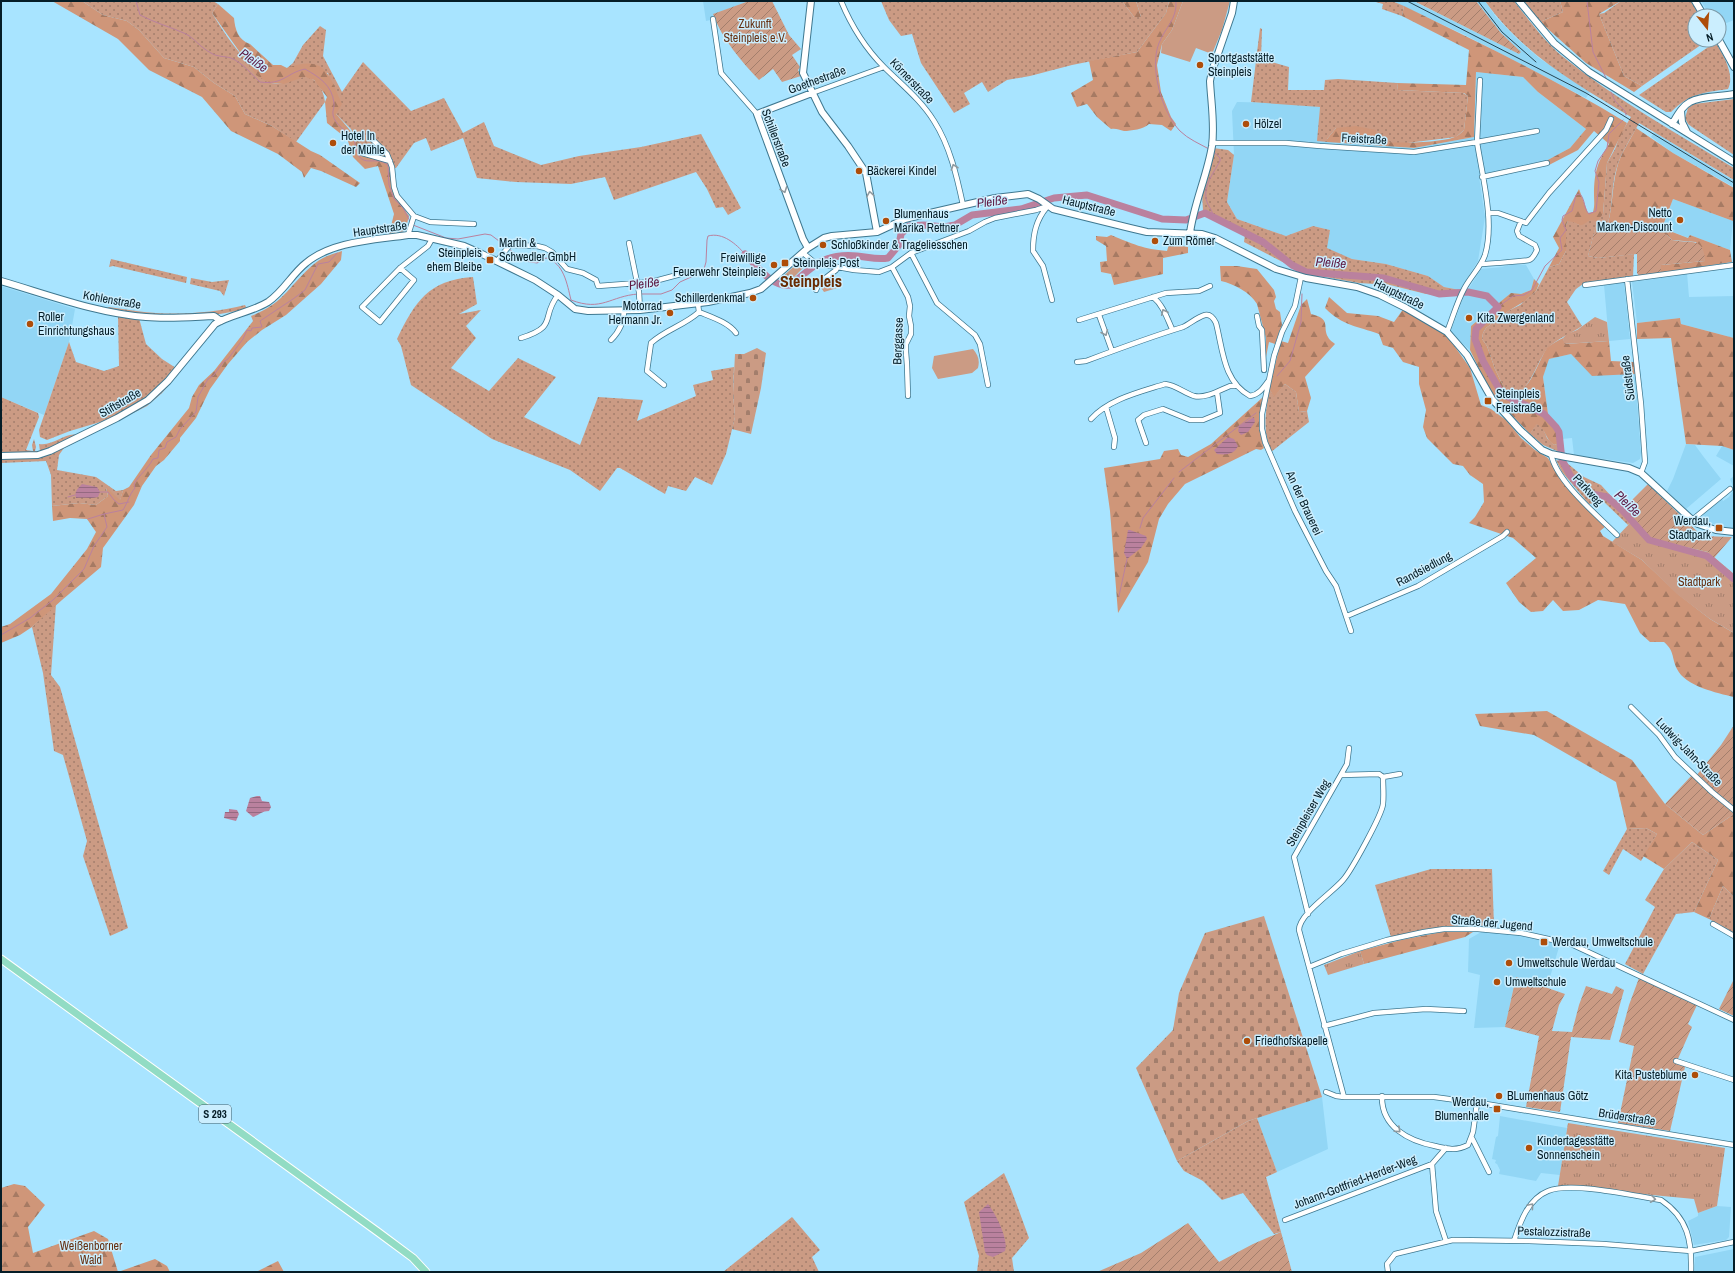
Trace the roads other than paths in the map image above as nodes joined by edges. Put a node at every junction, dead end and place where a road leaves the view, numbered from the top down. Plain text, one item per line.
1 (811, 1) edge
2 (841, 1) edge
3 (1234, 1) edge
4 (1519, 1) edge
5 (713, 19) dead end
6 (1723, 48) edge
7 (884, 67) junction
8 (1734, 67) edge
9 (1480, 80) dead end
10 (812, 93) junction
11 (1734, 94) edge
12 (1681, 112) junction
13 (757, 114) junction
14 (1611, 119) dead end
15 (1672, 124) junction
16 (1537, 131) dead end
17 (1688, 133) junction
18 (370, 137) dead end
19 (1477, 142) junction
20 (1211, 148) junction
21 (362, 153) dead end
22 (390, 161) junction
23 (1734, 162) edge
24 (1547, 163) dead end
25 (1482, 177) junction
26 (963, 205) junction
27 (1047, 205) junction
28 (1488, 212) junction
29 (414, 216) junction
30 (1520, 221) junction
31 (474, 224) dead end
32 (408, 231) junction
33 (877, 232) junction
34 (1190, 233) junction
35 (432, 239) junction
36 (629, 244) dead end
37 (807, 246) junction
38 (803, 253) junction
39 (911, 253) junction
40 (497, 261) junction
41 (1481, 264) junction
42 (1734, 265) edge
43 (837, 267) junction
44 (892, 267) junction
45 (400, 268) junction
46 (681, 274) dead end
47 (1301, 277) junction
48 (1627, 279) junction
49 (1, 281) edge
50 (638, 284) junction
51 (1585, 285) dead end
52 (1210, 286) dead end
53 (816, 290) dead end
54 (558, 295) junction
55 (1153, 297) junction
56 (1052, 300) dead end
57 (698, 304) junction
58 (624, 310) junction
59 (640, 310) junction
60 (698, 312) junction
61 (1099, 315) junction
62 (1257, 316) dead end
63 (1079, 320) dead end
64 (221, 321) junction
65 (1172, 329) junction
66 (1447, 332) junction
67 (736, 333) dead end
68 (521, 338) dead end
69 (611, 340) dead end
70 (1112, 351) junction
71 (1077, 362) dead end
72 (1272, 369) junction
73 (1270, 379) junction
74 (664, 385) dead end
75 (988, 385) dead end
76 (1235, 386) junction
77 (1217, 392) junction
78 (908, 396) dead end
79 (1106, 407) junction
80 (1091, 419) dead end
81 (1146, 443) dead end
82 (1114, 447) dead end
83 (1554, 455) junction
84 (1, 456) edge
85 (1640, 473) junction
86 (1730, 489) dead end
87 (1692, 520) junction
88 (1507, 532) dead end
89 (1734, 532) edge
90 (1617, 535) dead end
91 (1347, 616) junction
92 (1351, 631) dead end
93 (1631, 707) dead end
94 (1349, 748) dead end
95 (1400, 774) dead end
96 (1341, 775) junction
97 (1383, 777) junction
98 (1734, 810) edge
99 (1308, 914) junction
100 (1713, 924) dead end
101 (1734, 936) edge
102 (1, 959) edge
103 (1309, 967) junction
104 (1464, 1012) dead end
105 (1734, 1020) edge
106 (1324, 1026) junction
107 (1676, 1061) dead end
108 (1734, 1080) edge
109 (1326, 1092) dead end
110 (1382, 1096) junction
111 (1344, 1097) junction
112 (1477, 1103) junction
113 (1472, 1138) junction
114 (1734, 1145) edge
115 (1446, 1148) junction
116 (1432, 1164) junction
117 (1489, 1172) dead end
118 (1284, 1220) dead end
119 (1514, 1241) junction
120 (1446, 1242) junction
121 (1734, 1242) edge
122 (1692, 1251) junction
123 (426, 1272) edge
124 (1388, 1272) edge
125 (1691, 1272) edge

1 - 10 main road
2 - 7 street, Körnerstraße
3 - 20 main road
4 - 15 main road
5 - 13 street, Schillerstraße
6 - 8 main road
7 - 10 street, Goethestraße
26 -> 7 street, Körnerstraße
9 - 19 street
10 - 13 main road, Goethestraße
33 -> 10 main road
11 - 12 main road
12 - 15 main road
12 - 17 main road
13 -> 37 main road, Schillerstraße
14 - 30 street
15 - 17 main road
16 - 19 street, Freistraße
17 - 23 main road
18 - 22 street
19 - 20 street, Freistraße
19 - 25 street
20 - 34 main road
21 - 22 street
22 - 29 street
24 - 25 street
25 - 28 street
26 - 27 main road, Hauptstraße
26 - 33 main road, Hauptstraße
27 - 34 main road, Hauptstraße
27 - 39 street
27 - 56 street
28 - 30 street
28 - 41 street
29 - 31 street
29 - 32 street
30 - 41 street
32 - 35 main road, Hauptstraße
32 - 64 main road, Hauptstraße
33 - 37 main road, Hauptstraße
34 - 47 main road, Hauptstraße
35 - 40 main road, Hauptstraße
35 - 45 street
36 - 50 street
37 - 38 main road, Hauptstraße
38 - 43 street
38 - 57 main road, Hauptstraße
39 - 44 street
39 - 75 street
40 - 50 street
40 - 54 main road, Hauptstraße
41 - 66 street
42 - 48 street
43 - 44 street
43 - 53 street
44 - 78 street, Berggasse
45 - 45 street
46 - 50 street
47 - 66 main road, Hauptstraße
47 - 72 street, An der Brauerei
48 - 51 street
48 - 85 street, Südstraße
49 - 64 main road, Kohlenstraße
50 - 59 street
52 - 55 street
54 - 58 main road, Hauptstraße
54 - 68 street
55 - 61 street
65 -> 55 street
57 - 59 main road, Hauptstraße
57 - 60 street
58 - 59 main road, Hauptstraße
58 - 69 street
60 - 67 street
60 - 74 street
61 - 63 street
61 -> 70 street
62 - 72 street
64 - 84 main road, Stiftstraße
65 - 70 street
65 - 76 street
66 - 83 main road, Hauptstraße
70 - 71 street
72 - 73 street, An der Brauerei
73 - 76 street
73 - 91 street, An der Brauerei
76 - 77 street
77 - 79 street
77 - 81 street
79 - 80 street
79 - 82 street
83 - 85 main road, Hauptstraße
83 - 90 street, Parkweg
85 - 87 main road, Hauptstraße
86 - 87 street
87 - 89 main road, Hauptstraße
88 - 91 street, Randsiedlung
91 - 92 street, An der Brauerei
93 - 98 street, Ludwig-Jahn-Straße
94 - 96 street, Steinpleiser Weg
95 - 97 street
96 - 97 street
96 - 99 street, Steinpleiser Weg
97 - 99 street
99 - 103 street
100 - 101 street
102 - 123 main road, S 293
103 - 105 street, Straße der Jugend
103 - 106 street
104 - 106 street
106 - 111 street
107 - 108 street
109 - 111 street, Brüderstraße
110 - 111 street, Brüderstraße
110 - 112 street, Brüderstraße
110 -> 115 street, Johann-Gottfried-Herder-Weg
112 - 113 street
112 - 114 street, Brüderstraße
113 - 115 street, Johann-Gottfried-Herder-Weg
113 - 117 street
115 - 116 street
116 - 118 street, Johann-Gottfried-Herder-Weg
116 - 120 street
119 - 120 street, Pestalozzistraße
119 - 122 street, Pestalozzistraße
119 -> 122 street
120 - 124 street, Pestalozzistraße
121 - 122 street, Pestalozzistraße
122 - 125 street

